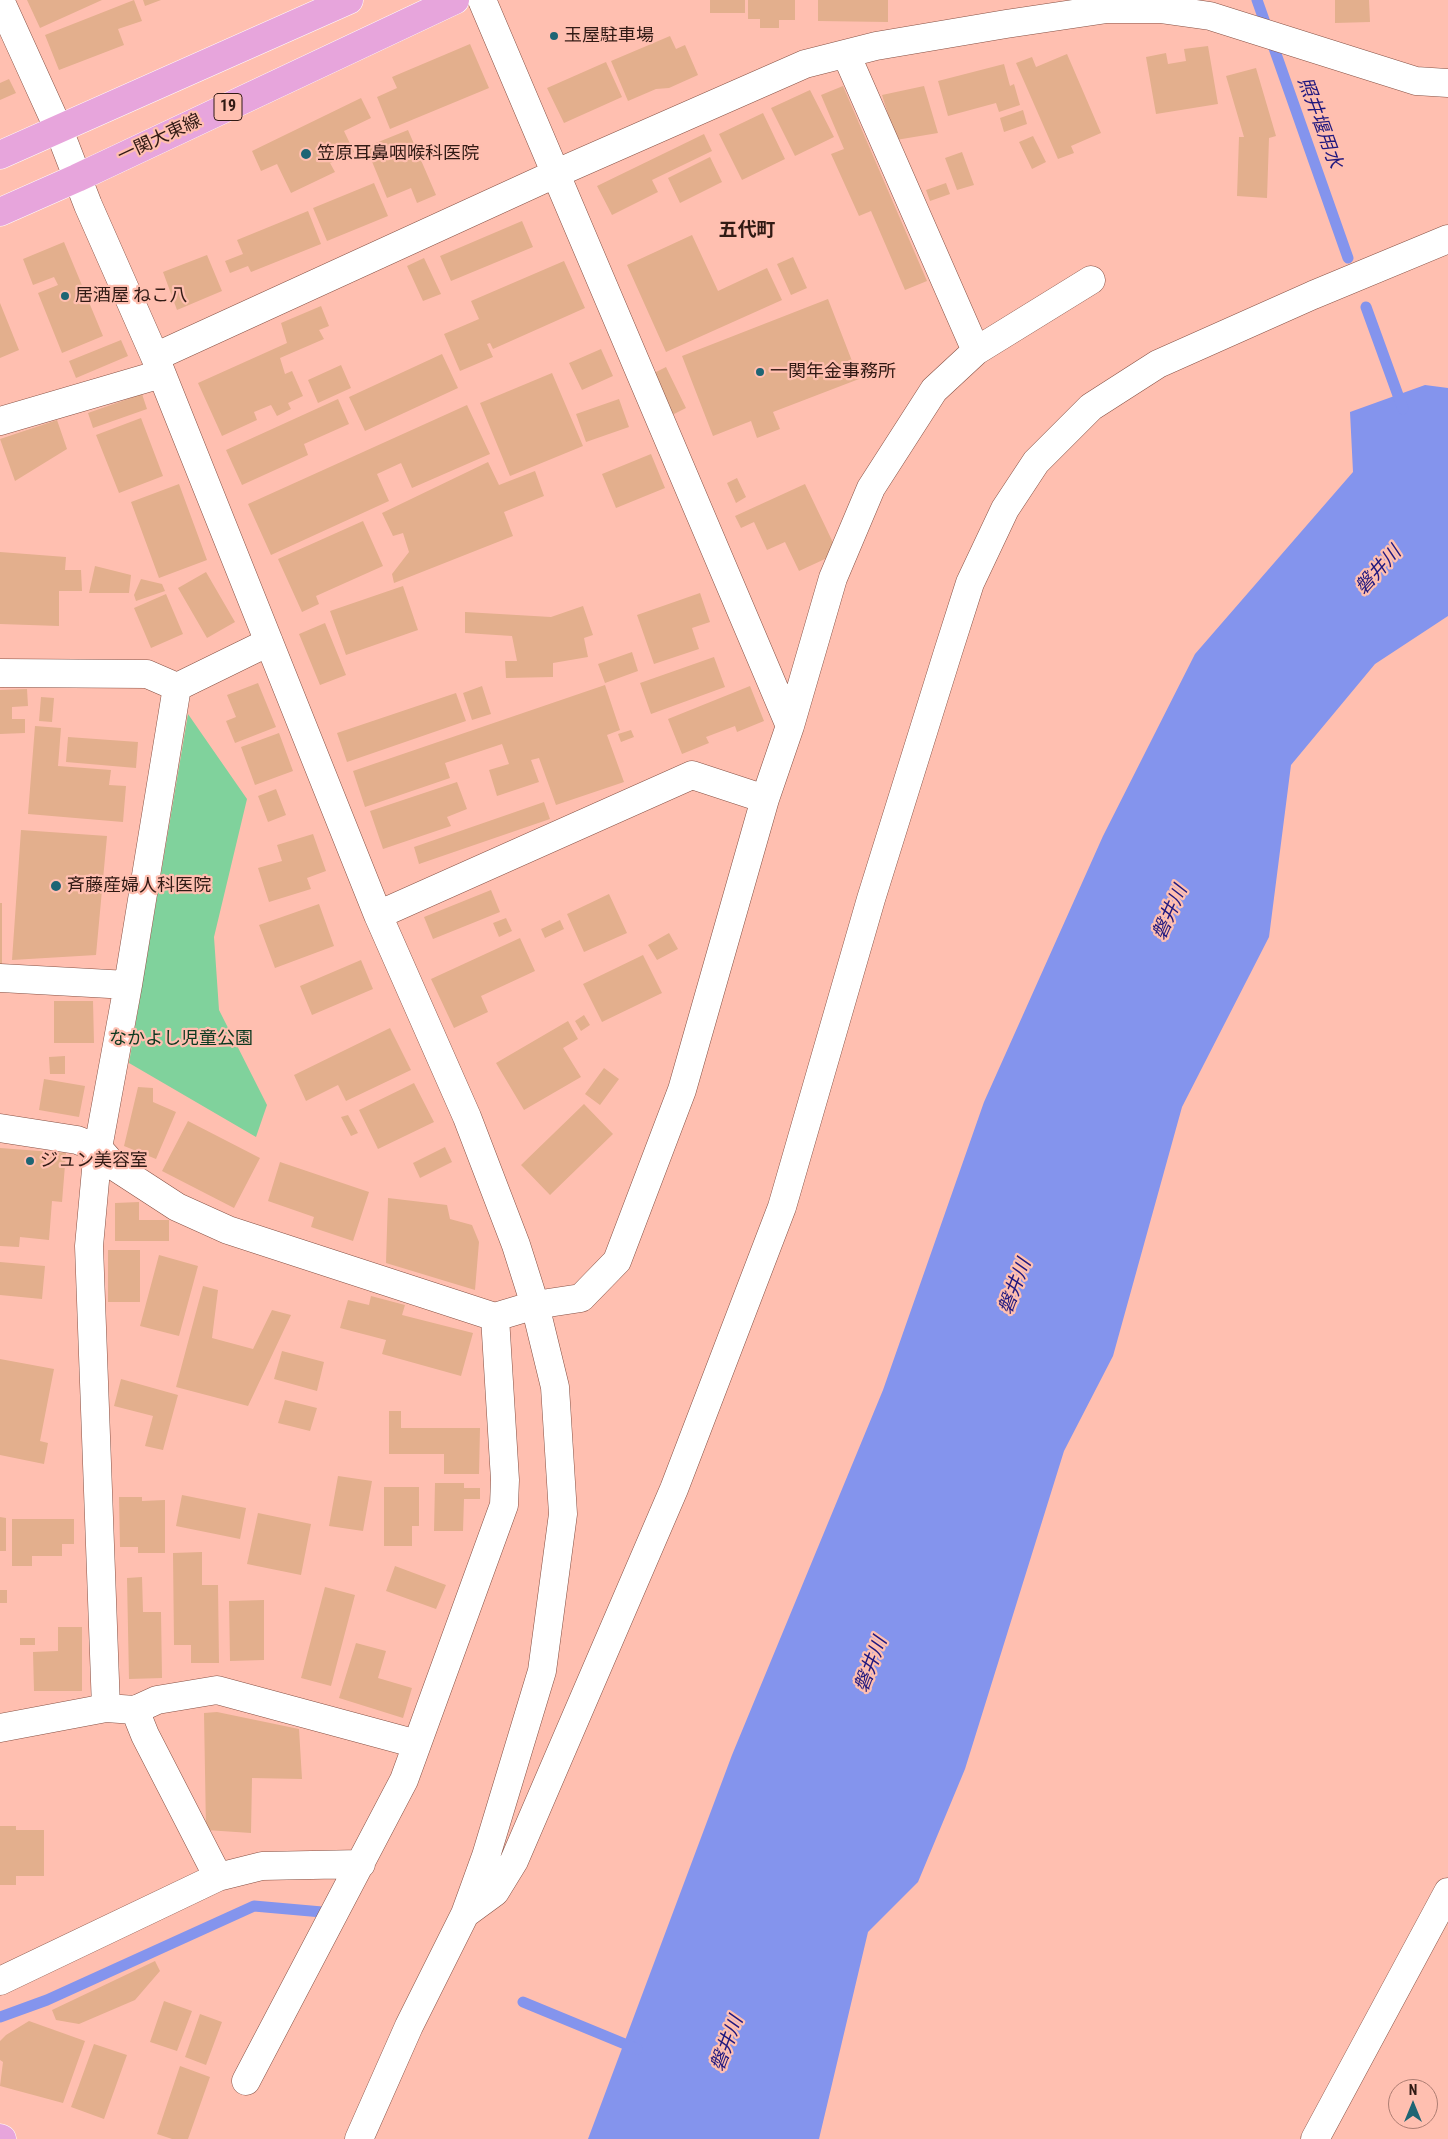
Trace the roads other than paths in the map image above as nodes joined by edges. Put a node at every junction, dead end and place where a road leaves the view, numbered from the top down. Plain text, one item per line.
1 (0, 0) edge
2 (348, 0) edge
3 (455, 0) edge
4 (482, 0) edge
5 (1055, 8) edge
6 (846, 54) junction
7 (1448, 83) edge
8 (59, 130) junction
9 (0, 156) edge
10 (557, 173) junction
11 (77, 178) junction
12 (0, 212) edge
13 (1448, 239) edge
14 (1091, 280) dead end
15 (976, 351) junction
16 (158, 365) junction
17 (0, 421) edge
18 (269, 642) junction
19 (0, 673) edge
20 (176, 687) junction
21 (790, 726) junction
22 (766, 799) junction
23 (378, 915) junction
24 (0, 978) edge
25 (128, 985) junction
26 (0, 1128) edge
27 (98, 1148) junction
28 (535, 1304) junction
29 (495, 1318) junction
30 (106, 1708) junction
31 (135, 1710) junction
32 (0, 1728) edge
33 (417, 1744) junction
34 (361, 1864) junction
35 (218, 1878) junction
36 (1448, 1892) edge
37 (464, 1914) junction
38 (0, 1982) edge
39 (246, 2081) dead end
40 (359, 2139) edge
41 (1315, 2139) edge

1 - 8 street
2 - 8 main road
3 - 11 main road, 一関大東線 / 19
4 - 10 street
5 - 6 street
5 - 7 street
6 - 10 street
6 - 15 street
8 - 9 main road
8 - 11 street
10 - 16 street
10 - 21 street
11 - 12 main road, 一関大東線 / 19
11 - 16 street
13 - 37 street
14 - 15 street
15 - 21 street
16 - 17 street
16 - 18 street
18 - 20 street
18 - 23 street
19 - 20 street
20 - 25 street
21 - 22 street
22 - 23 street
22 - 28 street
23 - 28 street
24 - 25 street
25 - 27 street
26 - 27 street
27 - 29 street
27 - 30 street
28 - 29 street
28 - 37 street
29 - 33 street
30 - 31 street
30 - 32 street
31 - 33 street
31 - 35 street
33 - 34 street
34 - 35 street
34 - 39 street
35 - 38 street
36 - 41 street
37 - 40 street

